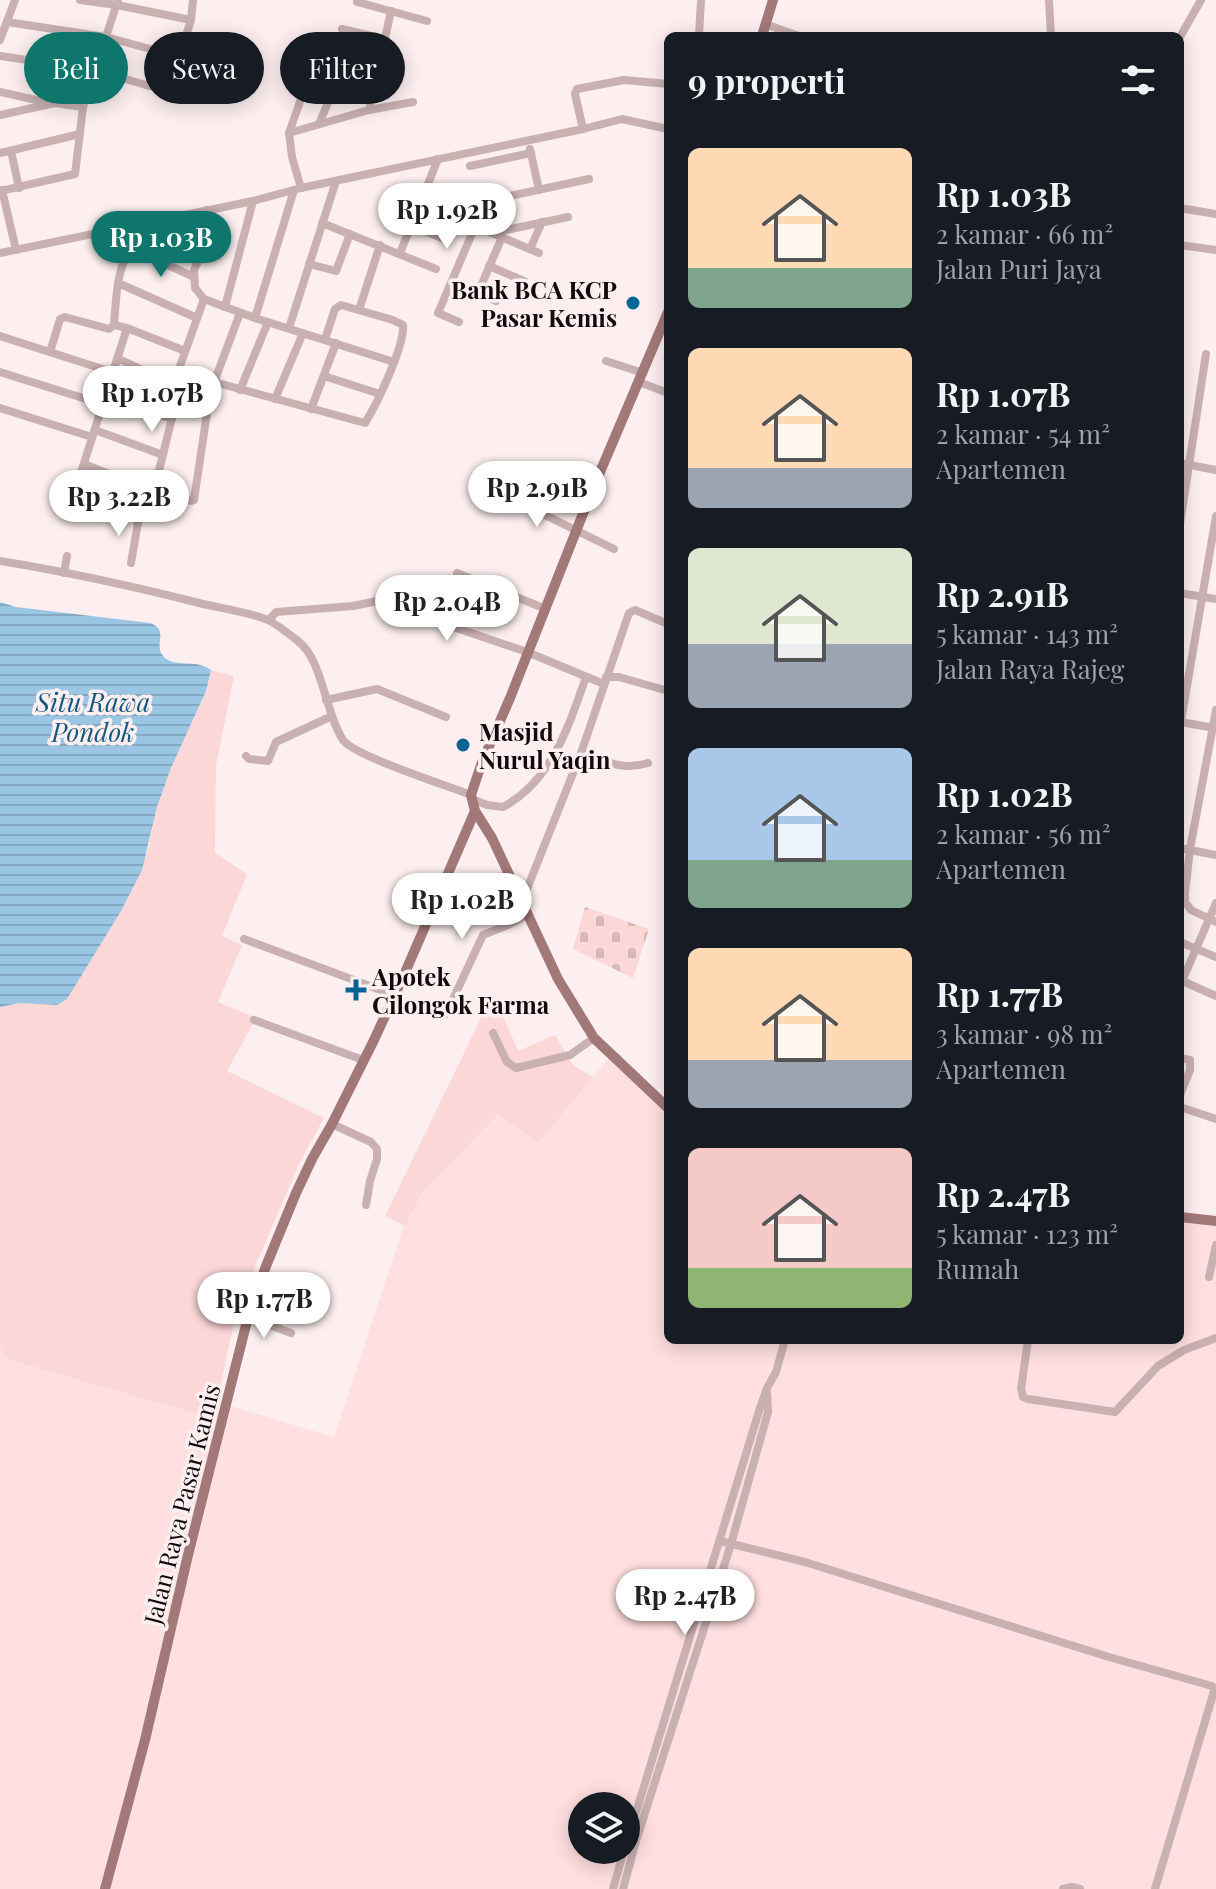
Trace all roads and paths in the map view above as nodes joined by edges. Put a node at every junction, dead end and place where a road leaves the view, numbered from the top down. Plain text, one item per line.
1 (80, 0) edge
2 (193, 0) edge
3 (701, 0) edge
4 (773, 0) edge
5 (1049, 0) edge
6 (1201, 0) edge
7 (117, 2) edge
8 (357, 2) edge
9 (14, 4) edge
10 (0, 7) edge
11 (391, 11) junction
12 (191, 20) junction
13 (427, 21) dead end
14 (7, 22) junction
15 (765, 24) junction
16 (342, 29) dead end
17 (73, 32) edge
18 (108, 32) edge
19 (187, 32) edge
20 (355, 32) edge
21 (386, 32) edge
22 (699, 32) edge
23 (763, 32) edge
24 (788, 32) edge
25 (1051, 32) edge
26 (1183, 32) edge
27 (0, 40) edge
28 (0, 56) edge
29 (24, 60) edge
30 (664, 84) edge
31 (0, 92) edge
32 (24, 97) edge
33 (413, 102) dead end
34 (46, 104) edge
35 (58, 104) edge
36 (84, 104) edge
37 (299, 104) edge
38 (327, 104) edge
39 (370, 104) edge
40 (83, 107) junction
41 (369, 110) junction
42 (0, 115) edge
43 (319, 124) junction
44 (664, 128) edge
45 (583, 129) junction
46 (289, 133) junction
47 (80, 134) junction
48 (529, 140) junction
49 (11, 151) junction
50 (0, 153) edge
51 (531, 153) junction
52 (438, 159) junction
53 (470, 166) dead end
54 (589, 179) dead end
55 (336, 181) junction
56 (298, 186) junction
57 (19, 188) junction
58 (1, 190) edge
59 (539, 190) junction
60 (425, 193) junction
61 (253, 201) junction
62 (457, 208) dead end
63 (1184, 209) edge
64 (207, 210) junction
65 (1216, 214) edge
66 (568, 217) dead end
67 (542, 222) junction
68 (322, 223) junction
69 (412, 226) junction
70 (475, 226) junction
71 (492, 233) junction
72 (350, 234) junction
73 (502, 237) junction
74 (447, 240) dead end
75 (15, 245) junction
76 (380, 245) junction
77 (1184, 246) edge
78 (1216, 250) edge
79 (0, 253) edge
80 (400, 253) junction
81 (309, 264) junction
82 (489, 266) junction
83 (436, 269) dead end
84 (194, 277) junction
85 (524, 281) dead end
86 (118, 283) junction
87 (449, 287) junction
88 (470, 296) dead end
89 (204, 299) junction
90 (496, 301) dead end
91 (225, 307) junction
92 (359, 310) junction
93 (240, 313) junction
94 (197, 318) junction
95 (255, 318) junction
96 (664, 321) edge
97 (268, 322) junction
98 (459, 322) dead end
99 (114, 325) junction
100 (127, 328) junction
101 (289, 328) junction
102 (303, 333) junction
103 (0, 336) edge
104 (325, 339) junction
105 (336, 343) junction
106 (185, 351) junction
107 (50, 352) junction
108 (1206, 354) dead end
109 (117, 358) junction
110 (606, 361) dead end
111 (394, 362) junction
112 (0, 372) edge
113 (112, 372) junction
114 (324, 376) junction
115 (641, 376) junction
116 (214, 382) junction
117 (177, 384) junction
118 (240, 390) junction
119 (664, 390) edge
120 (210, 393) junction
121 (380, 394) junction
122 (104, 399) junction
123 (275, 399) junction
124 (0, 408) edge
125 (311, 409) junction
126 (172, 419) junction
127 (94, 434) junction
128 (163, 455) junction
129 (1184, 463) edge
130 (84, 464) junction
131 (1190, 464) junction
132 (1216, 470) edge
133 (474, 480) dead end
134 (1184, 488) edge
135 (154, 491) junction
136 (1216, 516) edge
137 (575, 531) junction
138 (614, 549) dead end
139 (67, 556) dead end
140 (0, 561) edge
141 (131, 563) dead end
142 (64, 573) junction
143 (457, 573) dead end
144 (1184, 594) edge
145 (1202, 597) junction
146 (1216, 599) edge
147 (546, 609) junction
148 (269, 620) junction
149 (664, 622) edge
150 (527, 652) junction
151 (586, 677) junction
152 (605, 680) junction
153 (664, 690) edge
154 (326, 700) junction
155 (1184, 701) edge
156 (1216, 710) edge
157 (332, 716) junction
158 (446, 717) dead end
159 (1184, 724) edge
160 (1214, 728) edge
161 (581, 753) junction
162 (246, 756) dead end
163 (648, 763) dead end
164 (473, 802) junction
165 (1184, 848) edge
166 (1190, 849) junction
167 (1216, 855) edge
168 (521, 898) junction
169 (1216, 903) edge
170 (527, 915) junction
171 (1212, 920) edge
172 (244, 939) dead end
173 (1184, 944) edge
174 (1195, 948) junction
175 (1216, 957) edge
176 (1184, 973) edge
177 (1184, 981) edge
178 (394, 995) junction
179 (1216, 996) edge
180 (446, 1014) dead end
181 (254, 1020) dead end
182 (493, 1033) dead end
183 (594, 1038) junction
184 (1184, 1059) edge
185 (363, 1060) junction
186 (1184, 1085) edge
187 (664, 1103) edge
188 (1184, 1108) edge
189 (1216, 1119) edge
190 (332, 1124) junction
191 (366, 1205) dead end
192 (1184, 1217) edge
193 (1216, 1221) edge
194 (1216, 1245) edge
195 (1209, 1277) dead end
196 (248, 1317) junction
197 (291, 1333) dead end
198 (1216, 1338) edge
199 (784, 1344) edge
200 (1027, 1344) edge
201 (767, 1388) junction
202 (720, 1541) junction
203 (731, 1544) junction
204 (676, 1682) junction
205 (686, 1686) junction
206 (640, 1806) edge
207 (640, 1814) edge
208 (622, 1864) edge
209 (626, 1864) edge
210 (105, 1889) edge
211 (613, 1889) edge
212 (623, 1889) edge
213 (1063, 1889) edge
214 (1080, 1889) edge
215 (1155, 1889) edge

1 - 7 street
2 - 12 street
3 - 22 street
4 - 15 main road
5 - 25 street
6 - 26 street
7 - 12 street
7 - 18 street
8 - 11 street
9 - 10 street
9 - 14 street
11 - 13 street
11 - 21 street
12 - 19 street
14 - 17 street
14 - 27 street
15 - 23 main road
15 - 24 street
16 - 20 street
28 - 29 street
30 - 45 street
31 - 32 street
33 - 41 street
34 - 42 street
35 - 40 street
36 - 40 street
37 - 46 street
38 - 43 street
39 - 41 street
40 - 47 street
41 - 43 street
43 - 46 street
44 - 45 street
45 - 48 street
46 - 56 street
47 - 49 street
47 - 57 street
48 - 51 street
48 - 52 street
49 - 50 street
49 - 57 street
51 - 53 street
51 - 59 street
52 - 55 street
52 - 60 street
54 - 59 street
55 - 56 street
55 - 68 street
56 - 61 street
56 - 95 street
57 - 58 street
58 - 75 street
59 - 70 street
60 - 62 street
60 - 69 street
61 - 64 street
61 - 91 street
63 - 65 street
64 - 75 street
64 - 84 street
66 - 67 street
67 - 71 street
67 - 73 street
68 - 72 street
68 - 81 street
69 - 74 street
69 - 80 street
70 - 71 street
70 - 87 street
71 - 73 street
72 - 76 street
72 - 81 street
73 - 82 street
75 - 79 street
76 - 80 street
76 - 92 street
77 - 78 street
80 - 83 street
81 - 101 street
82 - 85 street
82 - 90 street
84 - 86 street
84 - 89 street
86 - 94 street
86 - 99 street
87 - 88 street
87 - 98 street
89 - 91 street
89 - 94 street
91 - 93 street
92 - 104 street
92 - 111 street
93 - 95 street
93 - 116 street
94 - 106 street
95 - 97 street
96 - 115 main road, Jalan Raya Pasar Kamis
97 - 101 street
97 - 118 street
99 - 100 street
99 - 107 street
100 - 106 street
100 - 109 street
101 - 102 street
102 - 104 street
102 - 123 street
103 - 107 street
104 - 105 street
105 - 111 street
105 - 114 street
106 - 117 street
107 - 113 street
108 - 131 street
109 - 113 street
109 - 117 street
110 - 115 street
111 - 121 street
112 - 122 street
113 - 122 street
114 - 121 street
114 - 125 street
115 - 119 street
115 - 137 main road, Jalan Raya Pasar Kamis
116 - 118 street
116 - 120 street
117 - 120 street
117 - 126 street
118 - 123 street
120 - 135 street
121 - 125 street
122 - 126 street
122 - 127 street
123 - 125 street
124 - 127 street
126 - 128 street
127 - 128 street
127 - 130 street
128 - 135 street
129 - 131 street
130 - 135 street
130 - 141 street
131 - 132 street
131 - 134 street
133 - 137 street
136 - 145 street
137 - 138 street
137 - 147 main road, Jalan Raya Pasar Kamis
139 - 142 street
140 - 142 street
142 - 148 street
143 - 147 street
144 - 145 street
145 - 146 street
145 - 155 street
147 - 150 main road, Jalan Raya Pasar Kamis
148 - 150 street
148 - 154 street
149 - 152 street
150 - 151 street
150 - 164 main road, Jalan Raya Pasar Kamis
151 - 152 street
151 - 164 street
152 - 153 street
152 - 161 street
154 - 157 street
154 - 158 street
156 - 160 street
157 - 162 street
157 - 164 street
159 - 160 street
160 - 166 street
161 - 163 street
161 - 168 street
164 - 168 main road
164 - 178 main road, Jalan Raya Pasar Kamis
165 - 166 street
166 - 167 street
166 - 171 street
168 - 170 main road
169 - 171 street
170 - 180 street
170 - 183 main road
171 - 174 street
172 - 178 street
173 - 174 street
174 - 175 street
174 - 176 street
177 - 179 street
178 - 185 main road, Jalan Raya Pasar Kamis
181 - 185 street
182 - 183 street
183 - 187 main road
184 - 186 street
185 - 190 main road, Jalan Raya Pasar Kamis
188 - 189 street
190 - 191 street
190 - 196 main road, Jalan Raya Pasar Kamis
192 - 193 main road
194 - 195 street
196 - 197 street
196 - 210 main road, Jalan Raya Pasar Kamis
198 - 200 street
199 - 201 street
201 - 202 street
201 - 203 street
202 - 203 street
202 - 204 street
203 - 205 street
203 - 215 street
204 - 205 street
204 - 206 street
205 - 207 street
208 - 211 street
209 - 212 street
213 - 214 street

